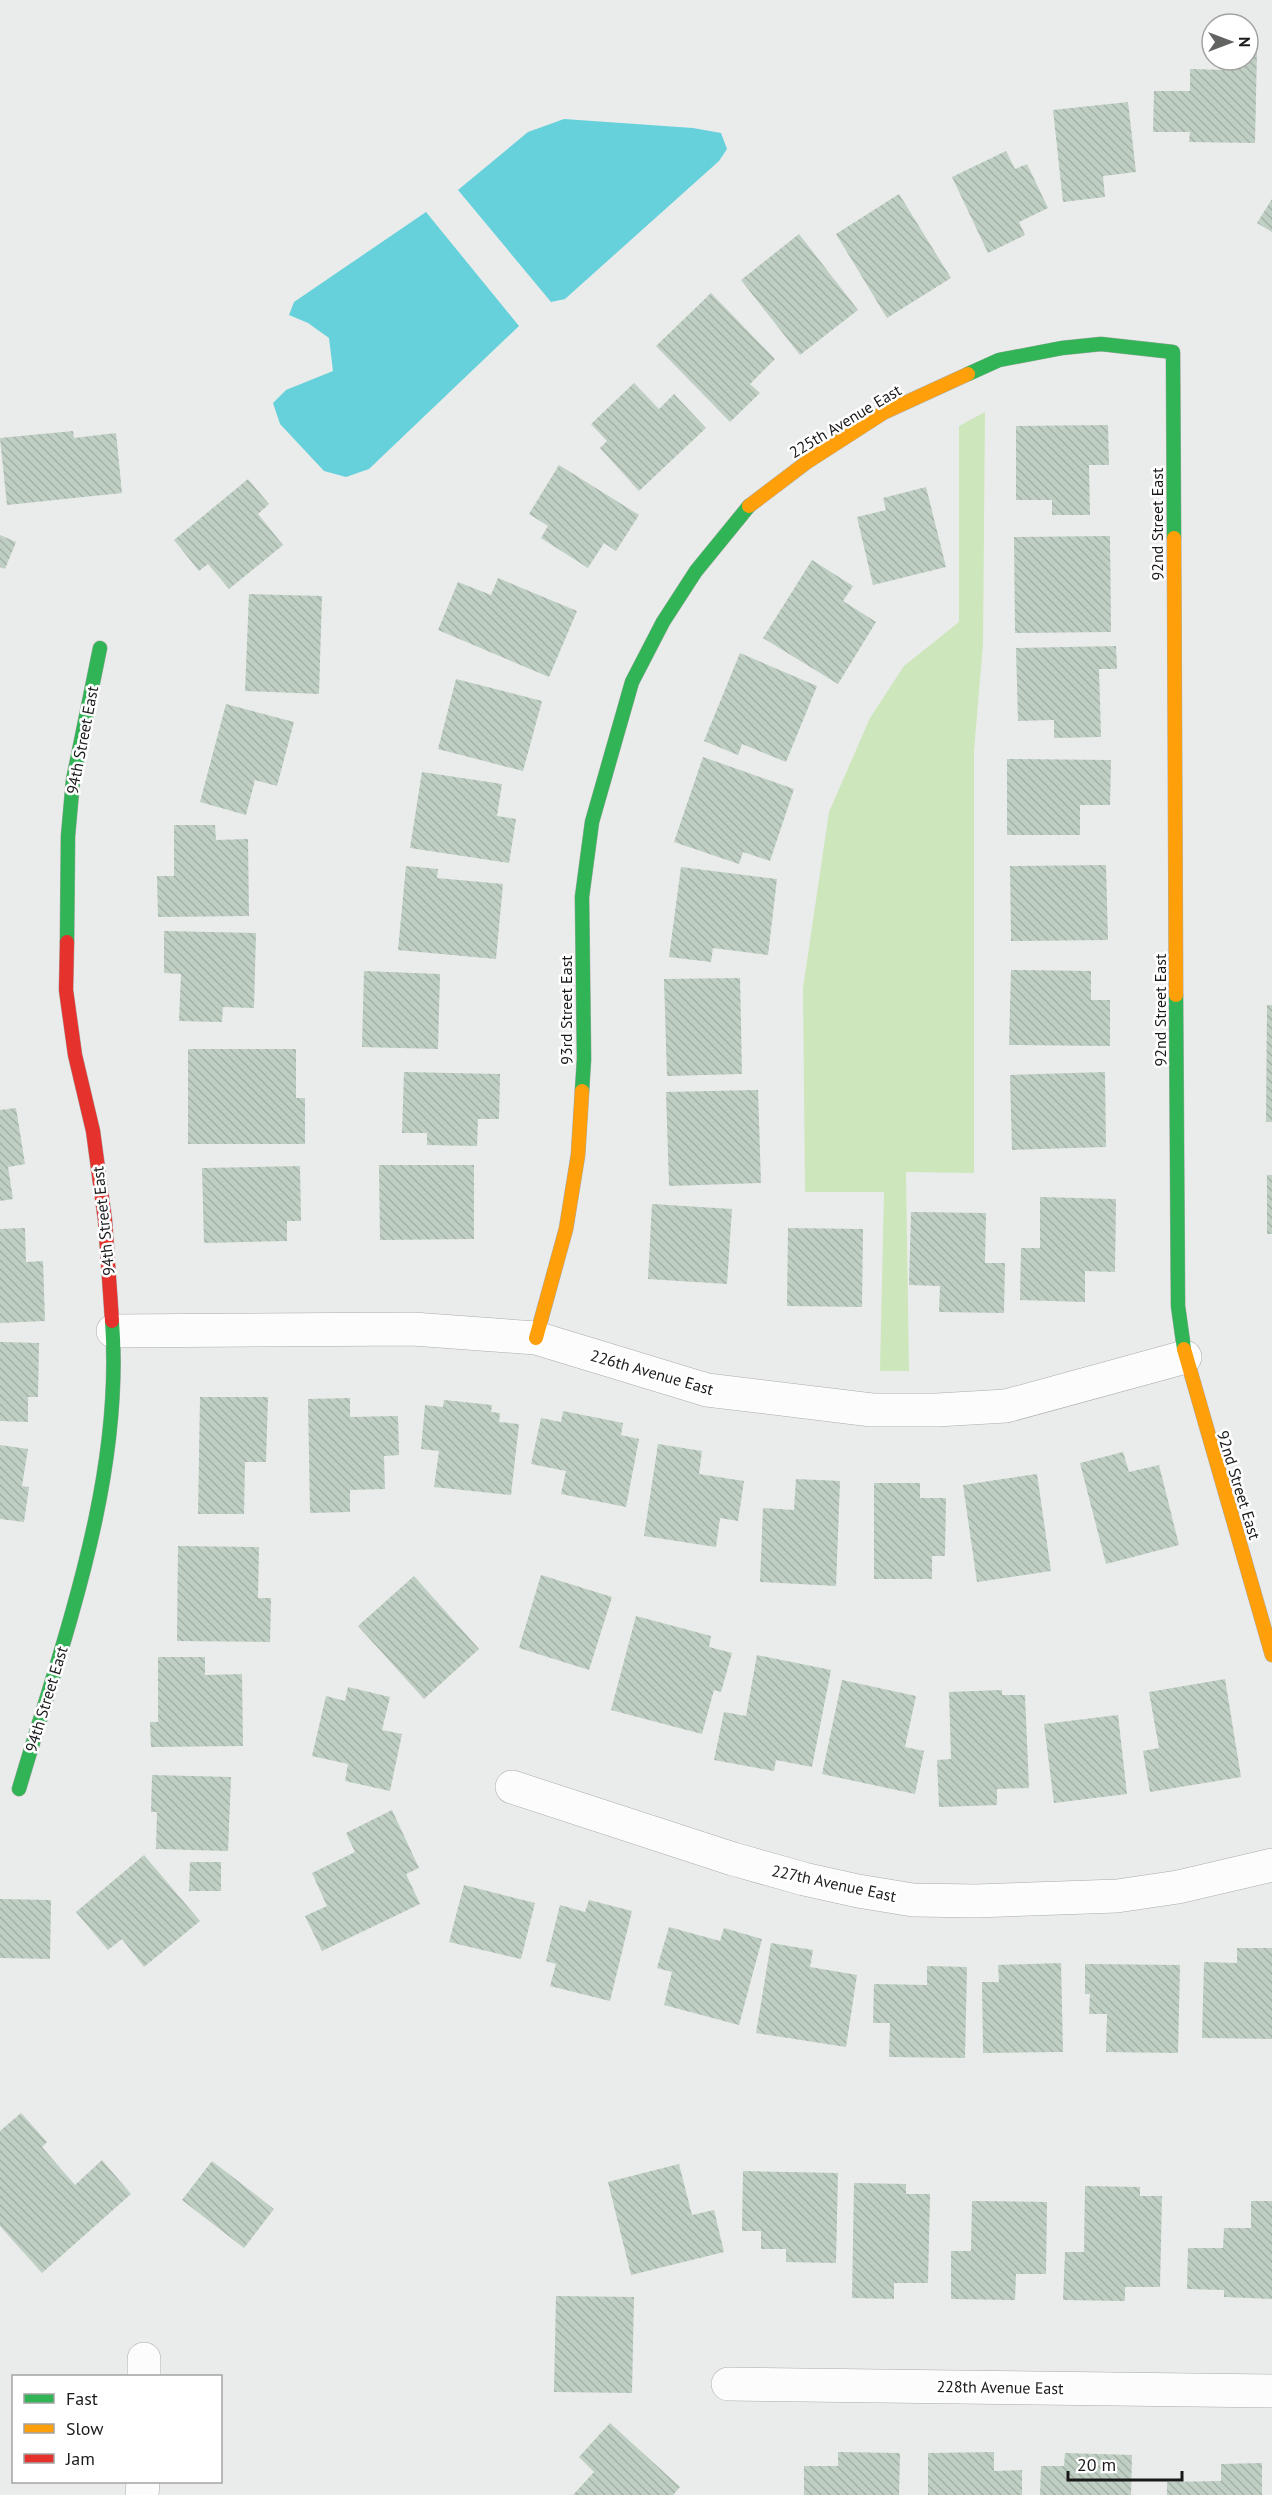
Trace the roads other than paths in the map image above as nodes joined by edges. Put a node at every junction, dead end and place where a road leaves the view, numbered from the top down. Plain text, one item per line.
1 (1173, 352) joint
2 (100, 648) dead end
3 (632, 682) joint
4 (113, 1331) junction
5 (536, 1338) junction
6 (1185, 1357) junction
7 (1272, 1655) edge
8 (512, 1787) dead end
9 (19, 1789) dead end
10 (1272, 1865) edge
11 (728, 2384) dead end
12 (1272, 2391) edge

1 - 3 street, 225th Avenue East
1 - 6 street, 92nd Street East
2 - 4 street, 94th Street East
3 - 5 street, 93rd Street East
4 - 5 street, 226th Avenue East
4 - 9 street, 94th Street East
5 - 6 street, 226th Avenue East
6 - 7 street, 92nd Street East
8 - 10 street, 227th Avenue East
11 - 12 street, 228th Avenue East

